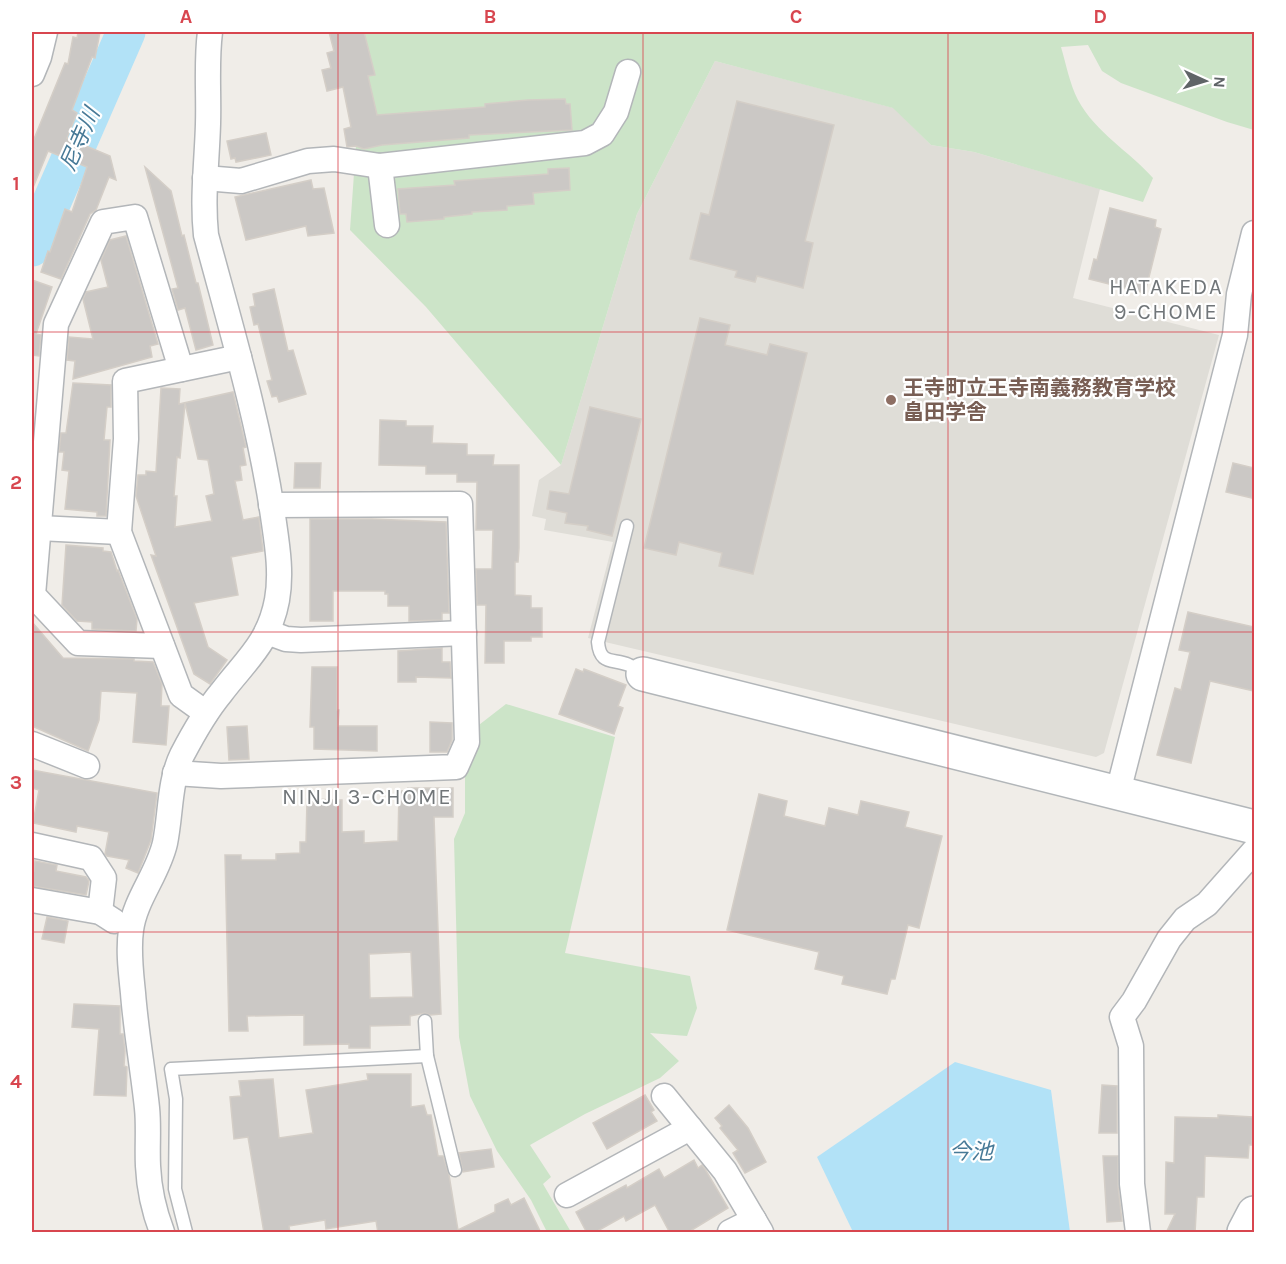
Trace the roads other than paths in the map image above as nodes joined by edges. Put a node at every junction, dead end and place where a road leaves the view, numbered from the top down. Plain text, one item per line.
1 (45, 32) edge
2 (210, 32) edge
3 (628, 72) dead end
4 (32, 74) edge
5 (380, 166) junction
6 (206, 178) junction
7 (387, 225) dead end
8 (1254, 233) edge
9 (238, 357) junction
10 (181, 369) junction
11 (271, 505) junction
12 (627, 526) dead end
13 (39, 528) junction
14 (118, 532) junction
15 (32, 595) edge
16 (267, 633) junction
17 (464, 633) junction
18 (162, 646) junction
19 (643, 674) joint
20 (207, 713) junction
21 (32, 744) edge
22 (87, 766) dead end
23 (175, 773) junction
24 (1118, 792) junction
25 (1254, 827) edge
26 (32, 844) edge
27 (1254, 851) edge
28 (32, 900) edge
29 (100, 912) junction
30 (131, 932) junction
31 (425, 1021) dead end
32 (426, 1056) junction
33 (664, 1096) dead end
34 (690, 1128) junction
35 (455, 1170) dead end
36 (567, 1195) dead end
37 (1254, 1213) edge
38 (757, 1226) edge
39 (162, 1233) edge
40 (186, 1233) edge
41 (730, 1233) edge
42 (1138, 1233) edge
43 (1244, 1233) edge

1 - 4 street
2 - 6 street
3 - 5 street
5 - 6 street
5 - 7 street
6 - 9 street
8 - 24 street
9 - 10 street
9 - 11 street
10 - 13 street
10 - 14 street
11 - 16 street
11 - 17 street
12 - 19 lane
13 - 14 street
13 - 15 street
14 - 18 street
15 - 18 street
16 - 17 street
16 - 20 street
17 - 23 street
18 - 20 street
19 - 24 street
20 - 23 street
21 - 22 street
23 - 30 street
24 - 25 street
26 - 29 street
27 - 42 street
28 - 29 street
29 - 30 street
30 - 39 street
31 - 32 lane
32 - 35 lane
32 - 40 lane
33 - 34 street
34 - 36 street
34 - 38 street
37 - 43 street
38 - 41 street

